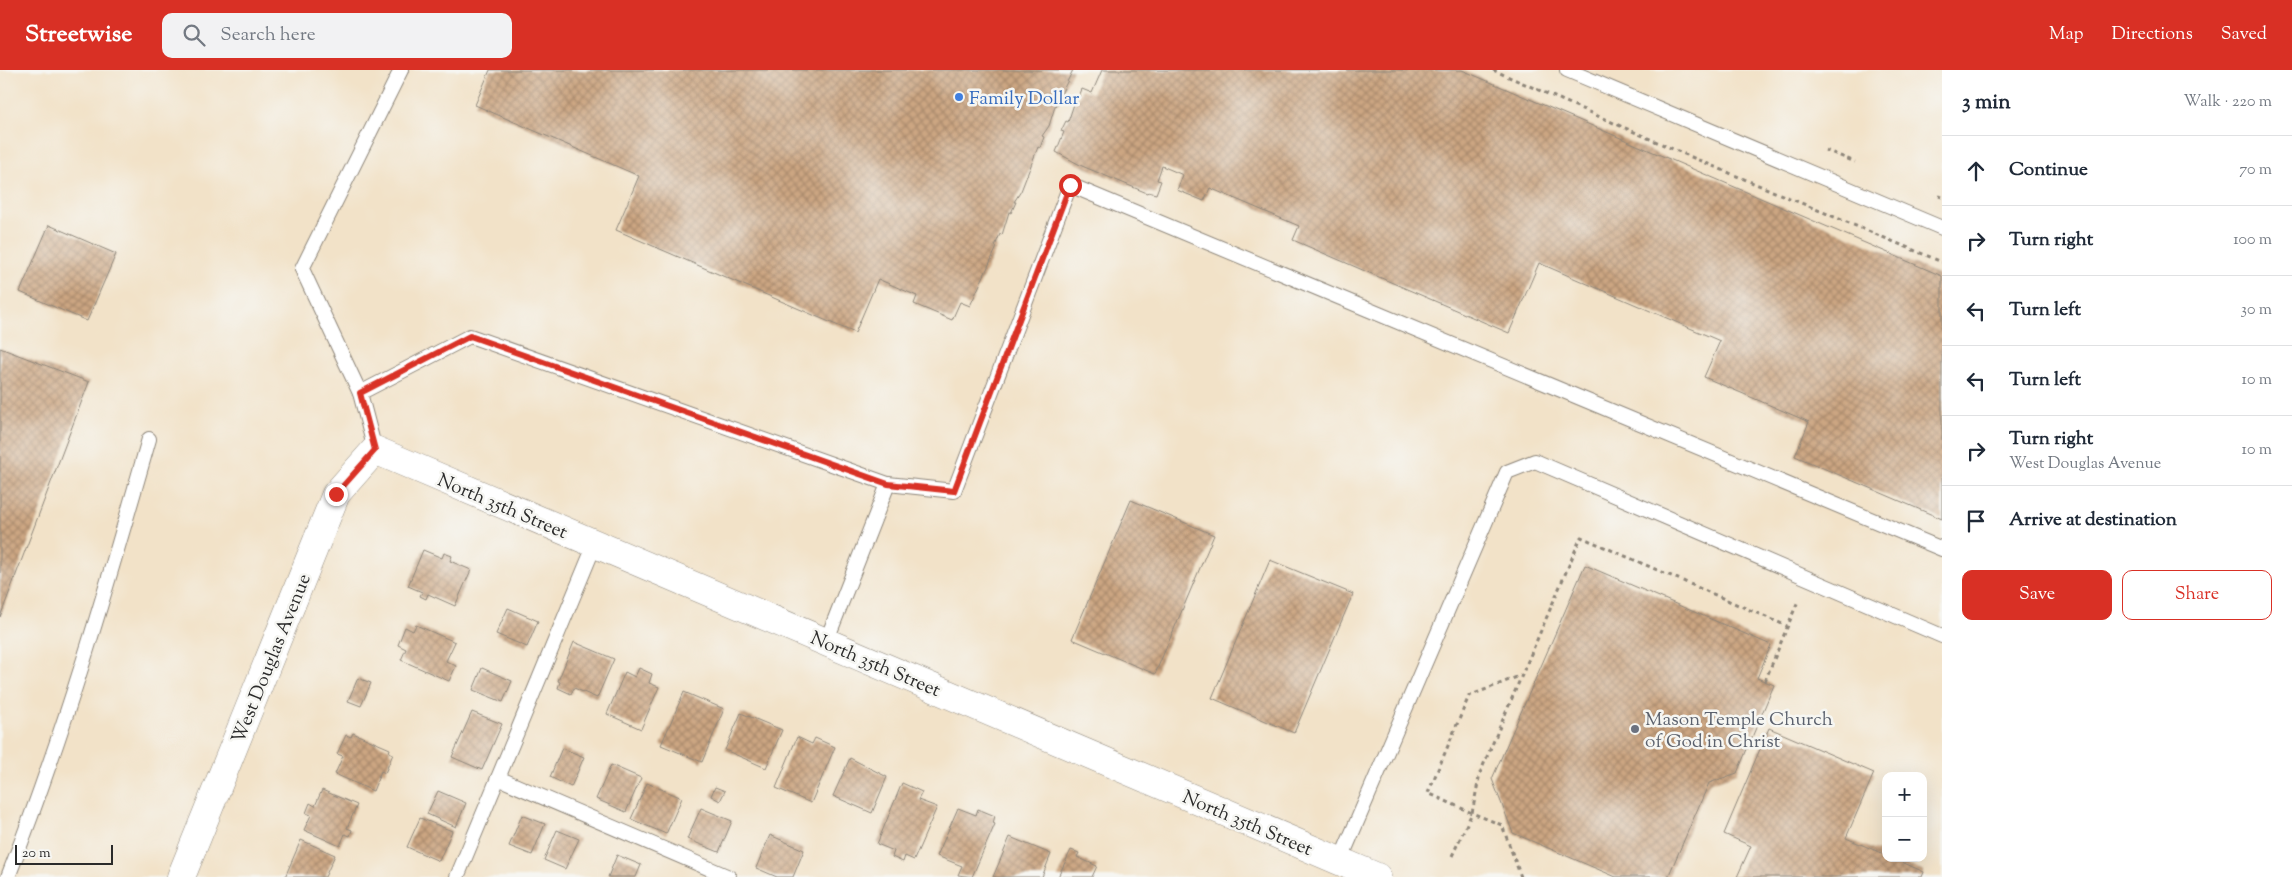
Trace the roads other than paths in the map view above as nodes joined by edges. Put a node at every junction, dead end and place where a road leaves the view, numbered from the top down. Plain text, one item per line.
1 (401, 70) edge
2 (1568, 70) edge
3 (1942, 228) edge
4 (360, 393) junction
5 (148, 439) dead end
6 (375, 450) junction
7 (888, 484) junction
8 (595, 544) junction
9 (1942, 548) edge
10 (1942, 636) edge
11 (826, 642) junction
12 (498, 778) junction
13 (1340, 861) junction
14 (8, 877) edge
15 (181, 877) edge
16 (457, 877) edge
17 (730, 877) edge
18 (1377, 877) edge

1 - 4 lane
2 - 3 lane
4 - 6 lane
4 - 7 lane
5 - 14 lane
6 - 8 street, North 35th Street
6 - 15 street, West Douglas Avenue
7 - 9 lane
7 - 11 lane
8 - 11 street, North 35th Street
8 - 12 lane
10 - 13 lane
11 - 13 street, North 35th Street
12 - 16 lane
12 - 17 lane
13 - 18 street, North 35th Street

